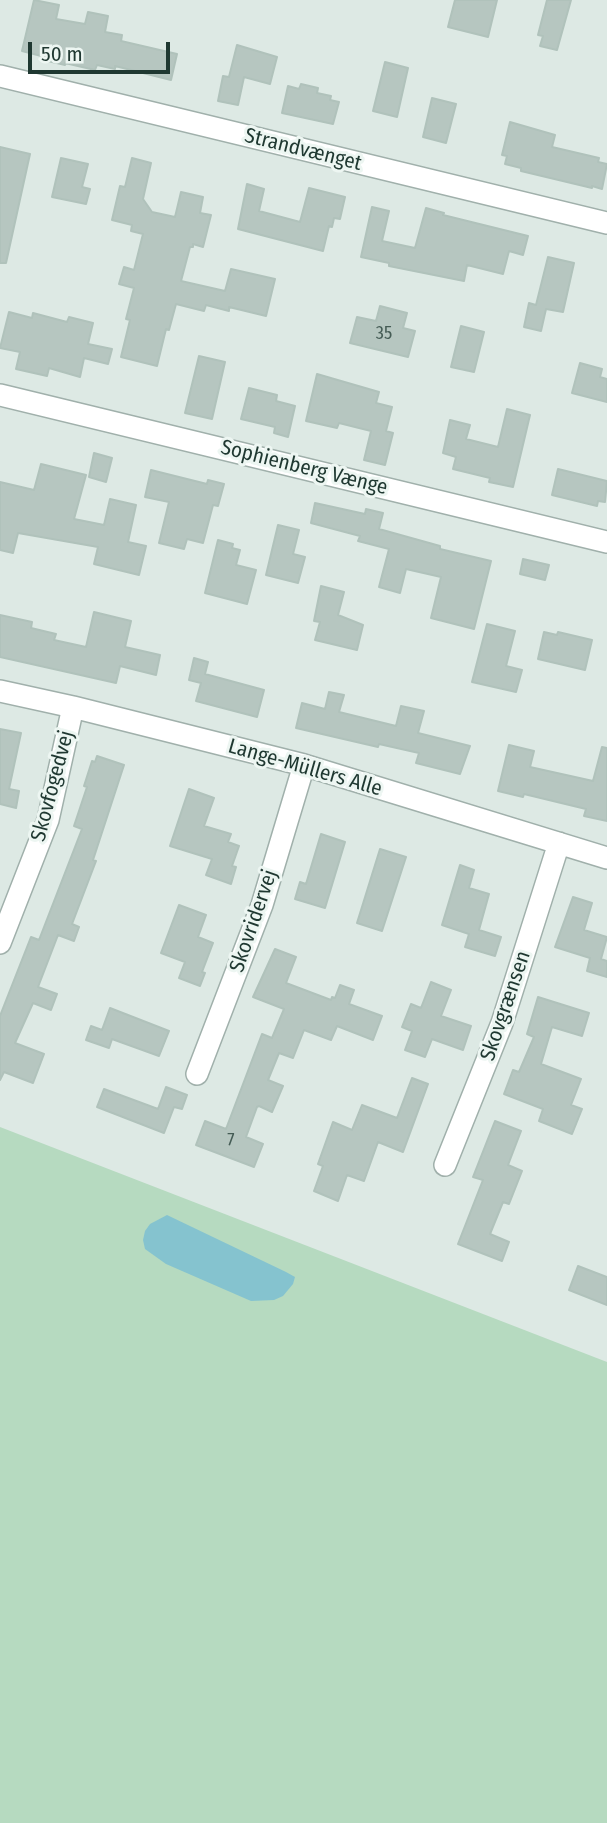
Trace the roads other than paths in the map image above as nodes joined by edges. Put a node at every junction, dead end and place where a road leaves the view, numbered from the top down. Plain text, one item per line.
1 (0, 76) edge
2 (607, 223) edge
3 (0, 395) edge
4 (607, 542) edge
5 (0, 691) edge
6 (73, 707) junction
7 (304, 765) junction
8 (559, 843) junction
9 (607, 858) edge
10 (0, 943) edge
11 (197, 1074) dead end
12 (445, 1165) dead end

1 - 2 street, Strandvænget
3 - 4 street, Sophienberg Vænge
5 - 6 street, Lange-Müllers Alle
6 - 7 street, Lange-Müllers Alle
6 - 10 street, Skovfogedvej
7 - 8 street, Lange-Müllers Alle
7 - 11 street, Skovridervej
8 - 9 street, Lange-Müllers Alle
8 - 12 street, Skovgrænsen

